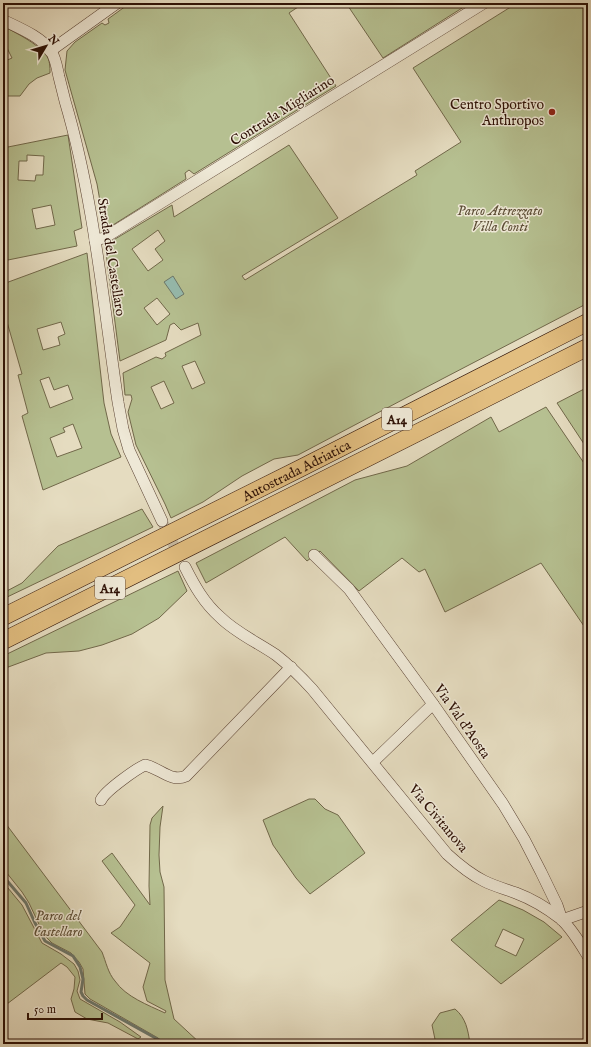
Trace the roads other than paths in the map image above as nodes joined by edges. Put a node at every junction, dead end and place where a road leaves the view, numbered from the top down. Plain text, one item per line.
1 (117, 3) edge
2 (484, 3) edge
3 (3, 20) edge
4 (50, 51) junction
5 (95, 240) junction
6 (588, 322) edge
7 (588, 347) edge
8 (162, 521) tunnel mouth
9 (314, 555) dead end
10 (185, 567) tunnel mouth
11 (3, 617) edge
12 (3, 641) edge
13 (290, 667) junction
14 (433, 704) junction
15 (372, 762) junction
16 (101, 800) dead end
17 (588, 911) edge
18 (562, 920) junction
19 (588, 956) edge

1 - 4 street
2 - 5 street, Contrada Migliarino
3 - 4 street, Strada del Castellaro
4 - 5 street, Strada del Castellaro
5 - 8 street, Strada del Castellaro
6 - 11 highway, Autostrada Adriatica / A14
7 - 12 highway, Autostrada Adriatica / A14
9 - 14 street, Via Val d'Aosta
10 - 13 street, Via Civitanova
13 - 15 street, Via Civitanova
13 - 16 street
14 - 15 street
14 - 18 street, Via Val d'Aosta
15 - 18 street, Via Civitanova
17 - 18 street
18 - 19 street, Via Civitanova

